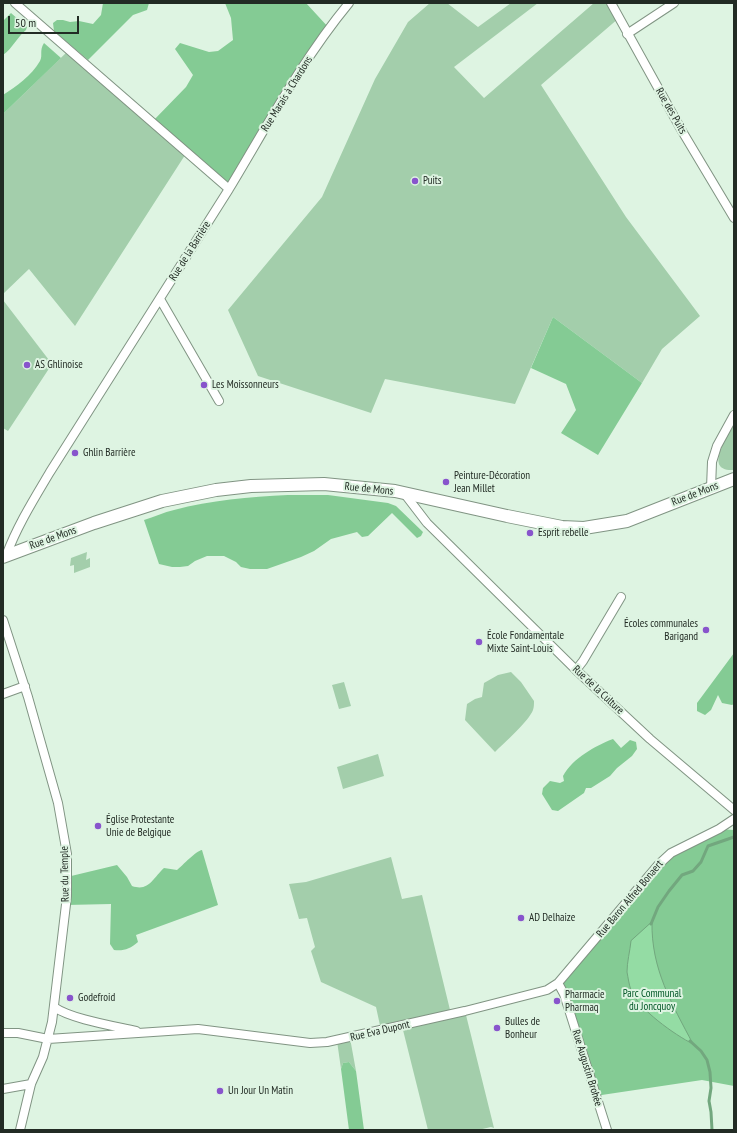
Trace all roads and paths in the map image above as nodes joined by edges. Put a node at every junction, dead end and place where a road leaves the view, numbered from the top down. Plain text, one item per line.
1 (16, 3) edge
2 (349, 3) edge
3 (610, 3) edge
4 (674, 3) edge
5 (627, 34) junction
6 (229, 189) junction
7 (734, 218) edge
8 (160, 300) junction
9 (219, 401) dead end
10 (734, 415) edge
11 (734, 479) edge
12 (710, 488) junction
13 (404, 493) junction
14 (4, 556) edge
15 (620, 597) dead end
16 (3, 620) edge
17 (576, 670) junction
18 (25, 686) junction
19 (3, 694) edge
20 (734, 810) edge
21 (734, 819) edge
22 (558, 983) junction
23 (54, 1007) junction
24 (3, 1032) edge
25 (144, 1033) junction
26 (48, 1039) junction
27 (31, 1084) junction
28 (3, 1089) edge
29 (20, 1130) edge
30 (607, 1130) edge

1 - 6 street
2 - 6 street, Rue Marais à Chardons
3 - 5 street, Rue des Puits
4 - 5 street
5 - 7 street, Rue des Puits
6 - 8 street, Rue de la Barrière
8 - 9 street
8 - 14 street, Rue de la Barrière
10 - 12 street
11 - 12 main road, Rue de Mons
12 - 13 main road, Rue de Mons
13 - 14 main road, Rue de Mons
13 - 17 street, Rue de la Culture
15 - 17 street
16 - 18 street, Rue du Temple
17 - 20 street, Rue de la Culture
18 - 19 street
18 - 23 street, Rue du Temple
21 - 22 street, Rue Baron Alfred Bonaert
22 - 25 street, Rue Eva Dupont
22 - 30 street, Rue Augustin Brohée
23 - 25 street
23 - 26 street, Rue du Temple
24 - 26 street, Rue Eva Dupont
25 - 26 street, Rue Eva Dupont
26 - 27 street, Rue du Temple
27 - 28 street
27 - 29 street, Rue du Temple

